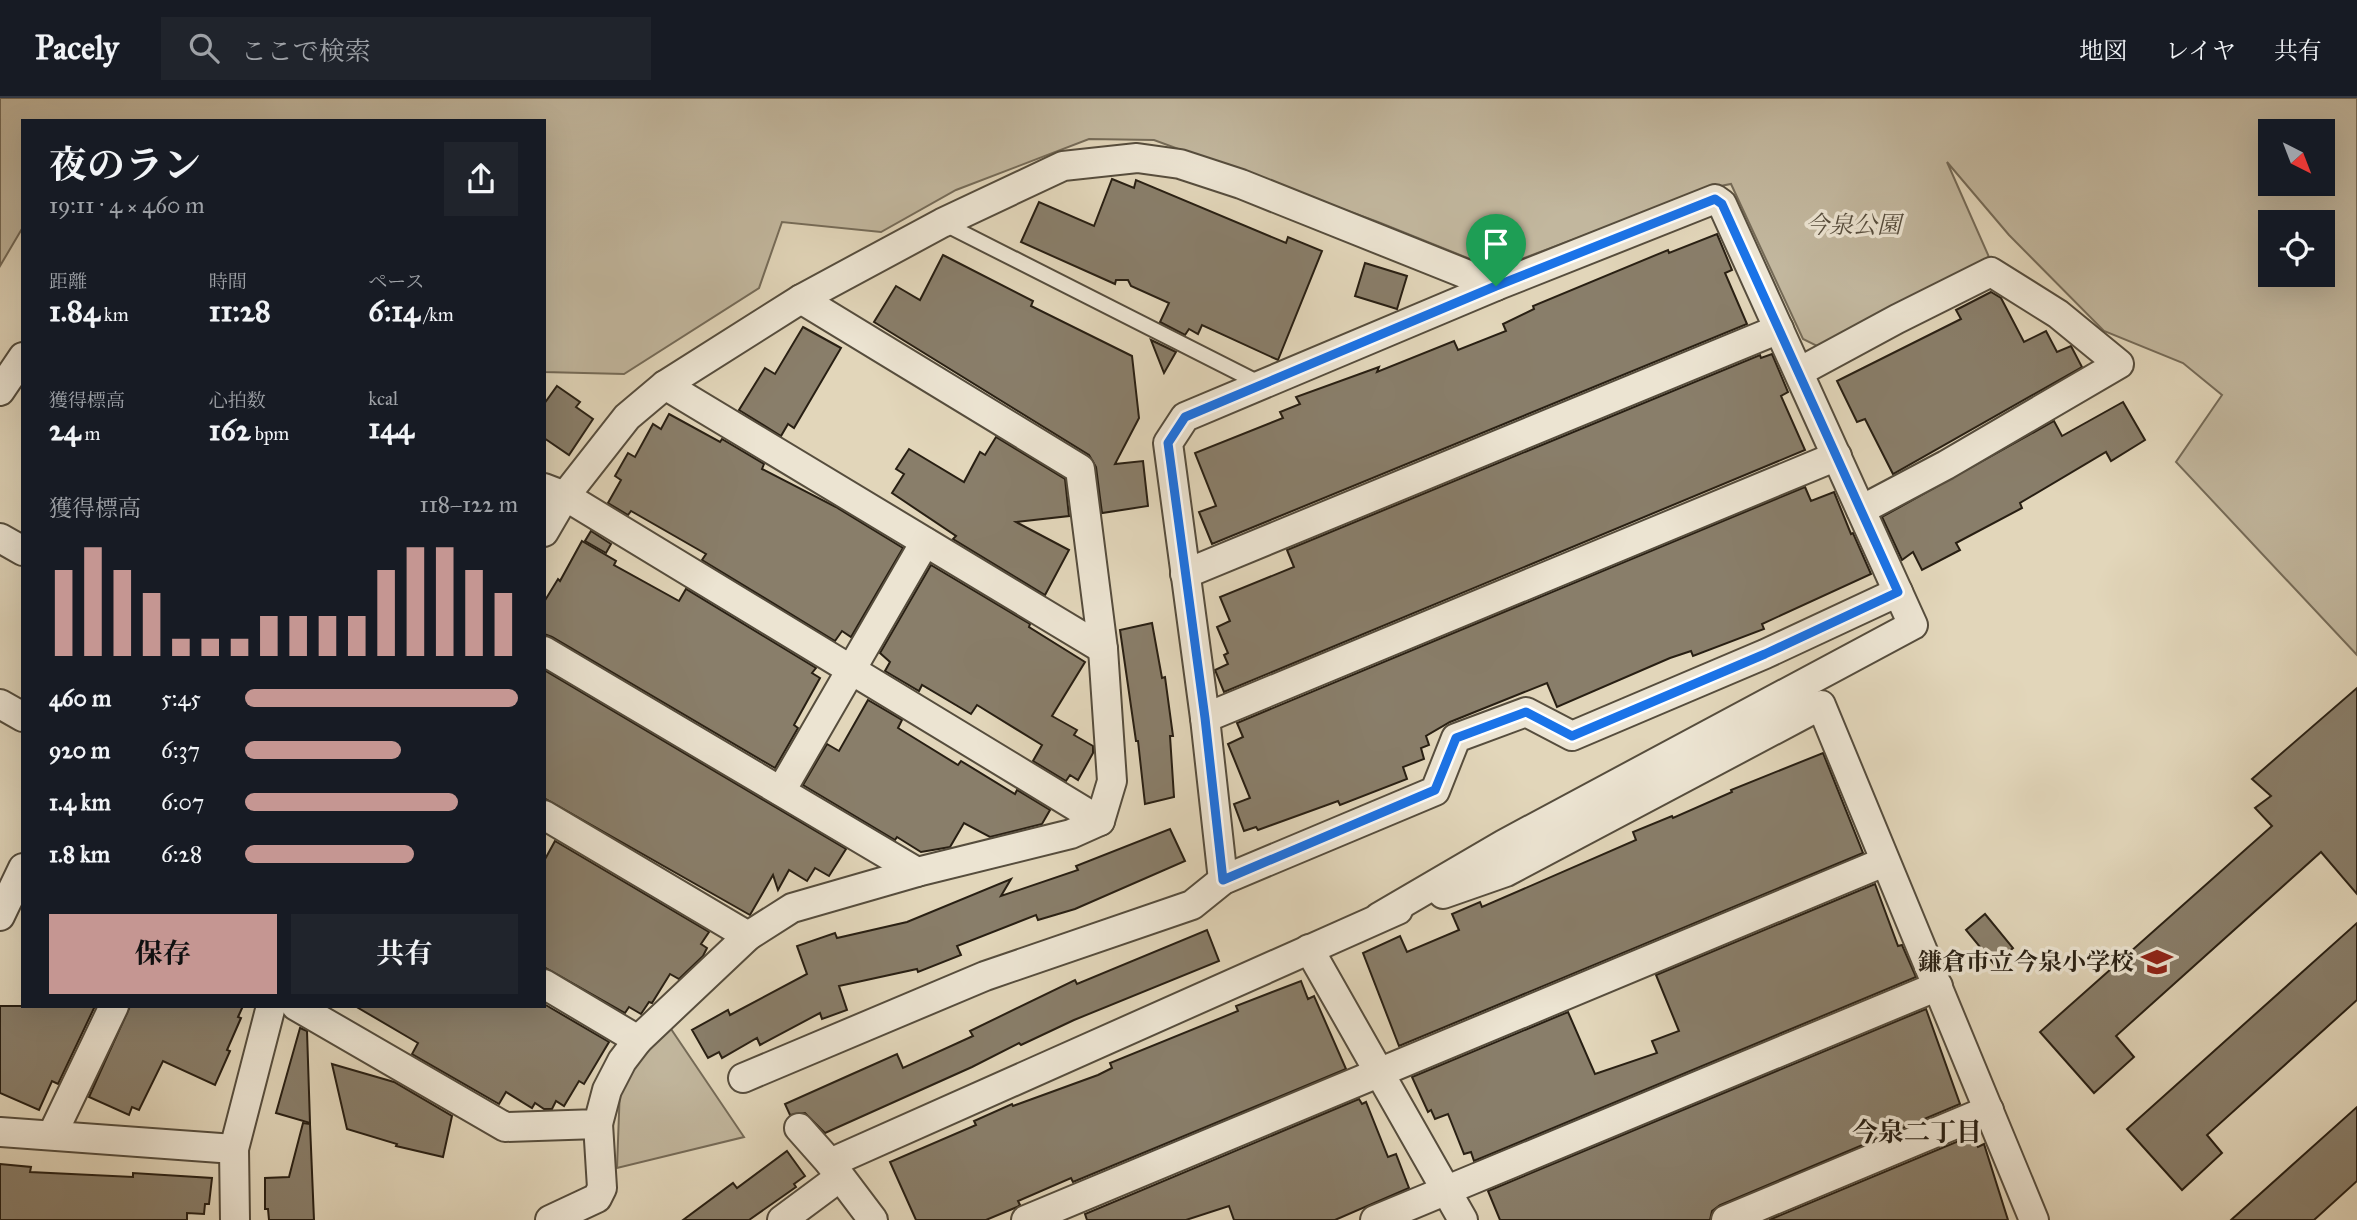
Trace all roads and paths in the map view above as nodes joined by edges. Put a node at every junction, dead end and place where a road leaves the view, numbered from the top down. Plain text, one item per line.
1 (942, 223) junction
2 (1496, 286) junction
3 (801, 299) junction
4 (1779, 329) junction
5 (1799, 372) junction
6 (1261, 384) junction
7 (666, 386) junction
8 (1837, 456) junction
9 (555, 492) edge
10 (1861, 510) junction
11 (546, 525) edge
12 (0, 538) edge
13 (925, 542) junction
14 (21, 550) edge
15 (1185, 574) junction
16 (1898, 592) junction
17 (1103, 649) junction
18 (546, 652) edge
19 (852, 670) junction
20 (0, 704) edge
21 (21, 716) edge
22 (1205, 718) junction
23 (781, 791) junction
24 (546, 816) edge
25 (1100, 821) junction
26 (1884, 862) junction
27 (21, 872) edge
28 (917, 872) junction
29 (1223, 880) junction
30 (0, 916) edge
31 (1379, 917) junction
32 (748, 936) junction
33 (1308, 949) junction
34 (546, 985) edge
35 (1938, 986) junction
36 (113, 1008) edge
37 (270, 1008) edge
38 (299, 1008) edge
39 (638, 1040) junction
40 (1378, 1072) junction
41 (743, 1078) dead end
42 (1989, 1110) junction
43 (598, 1124) junction
44 (799, 1128) dead end
45 (0, 1132) edge
46 (52, 1135) junction
47 (234, 1149) junction
48 (835, 1170) junction
49 (1446, 1190) junction
50 (235, 1220) edge
51 (550, 1220) edge
52 (782, 1220) edge
53 (873, 1220) edge
54 (1026, 1220) edge
55 (1375, 1220) edge
56 (1463, 1220) edge
57 (1726, 1220) edge
58 (2034, 1220) edge

1 - 2 street
1 - 3 street
1 - 6 lane
2 - 4 street
2 - 6 street
3 - 7 street
3 - 17 street
4 - 5 street
4 - 15 street
5 - 8 street
5 - 10 street
6 - 15 street
7 - 9 street
7 - 13 street
8 - 10 street
8 - 22 street
9 - 11 street
9 - 19 street
10 - 16 street
12 - 14 street
13 - 17 street
13 - 19 street
15 - 22 street
16 - 29 street
16 - 31 street
17 - 25 street
18 - 23 street
19 - 23 street
19 - 25 street
20 - 21 street
22 - 29 street
23 - 28 street
24 - 32 street
25 - 28 street
26 - 31 street
26 - 35 street
26 - 40 street
27 - 30 street
28 - 32 street
29 - 41 street
31 - 33 street
32 - 39 street
33 - 40 street
33 - 48 street
34 - 39 street
35 - 42 street
35 - 49 street
36 - 46 street
37 - 47 street
38 - 43 street
39 - 43 street
40 - 49 street
40 - 54 street
42 - 57 street
42 - 58 street
43 - 51 street
44 - 48 street
45 - 46 street
46 - 47 street
47 - 50 street
48 - 52 street
48 - 53 street
49 - 55 street
49 - 56 street

